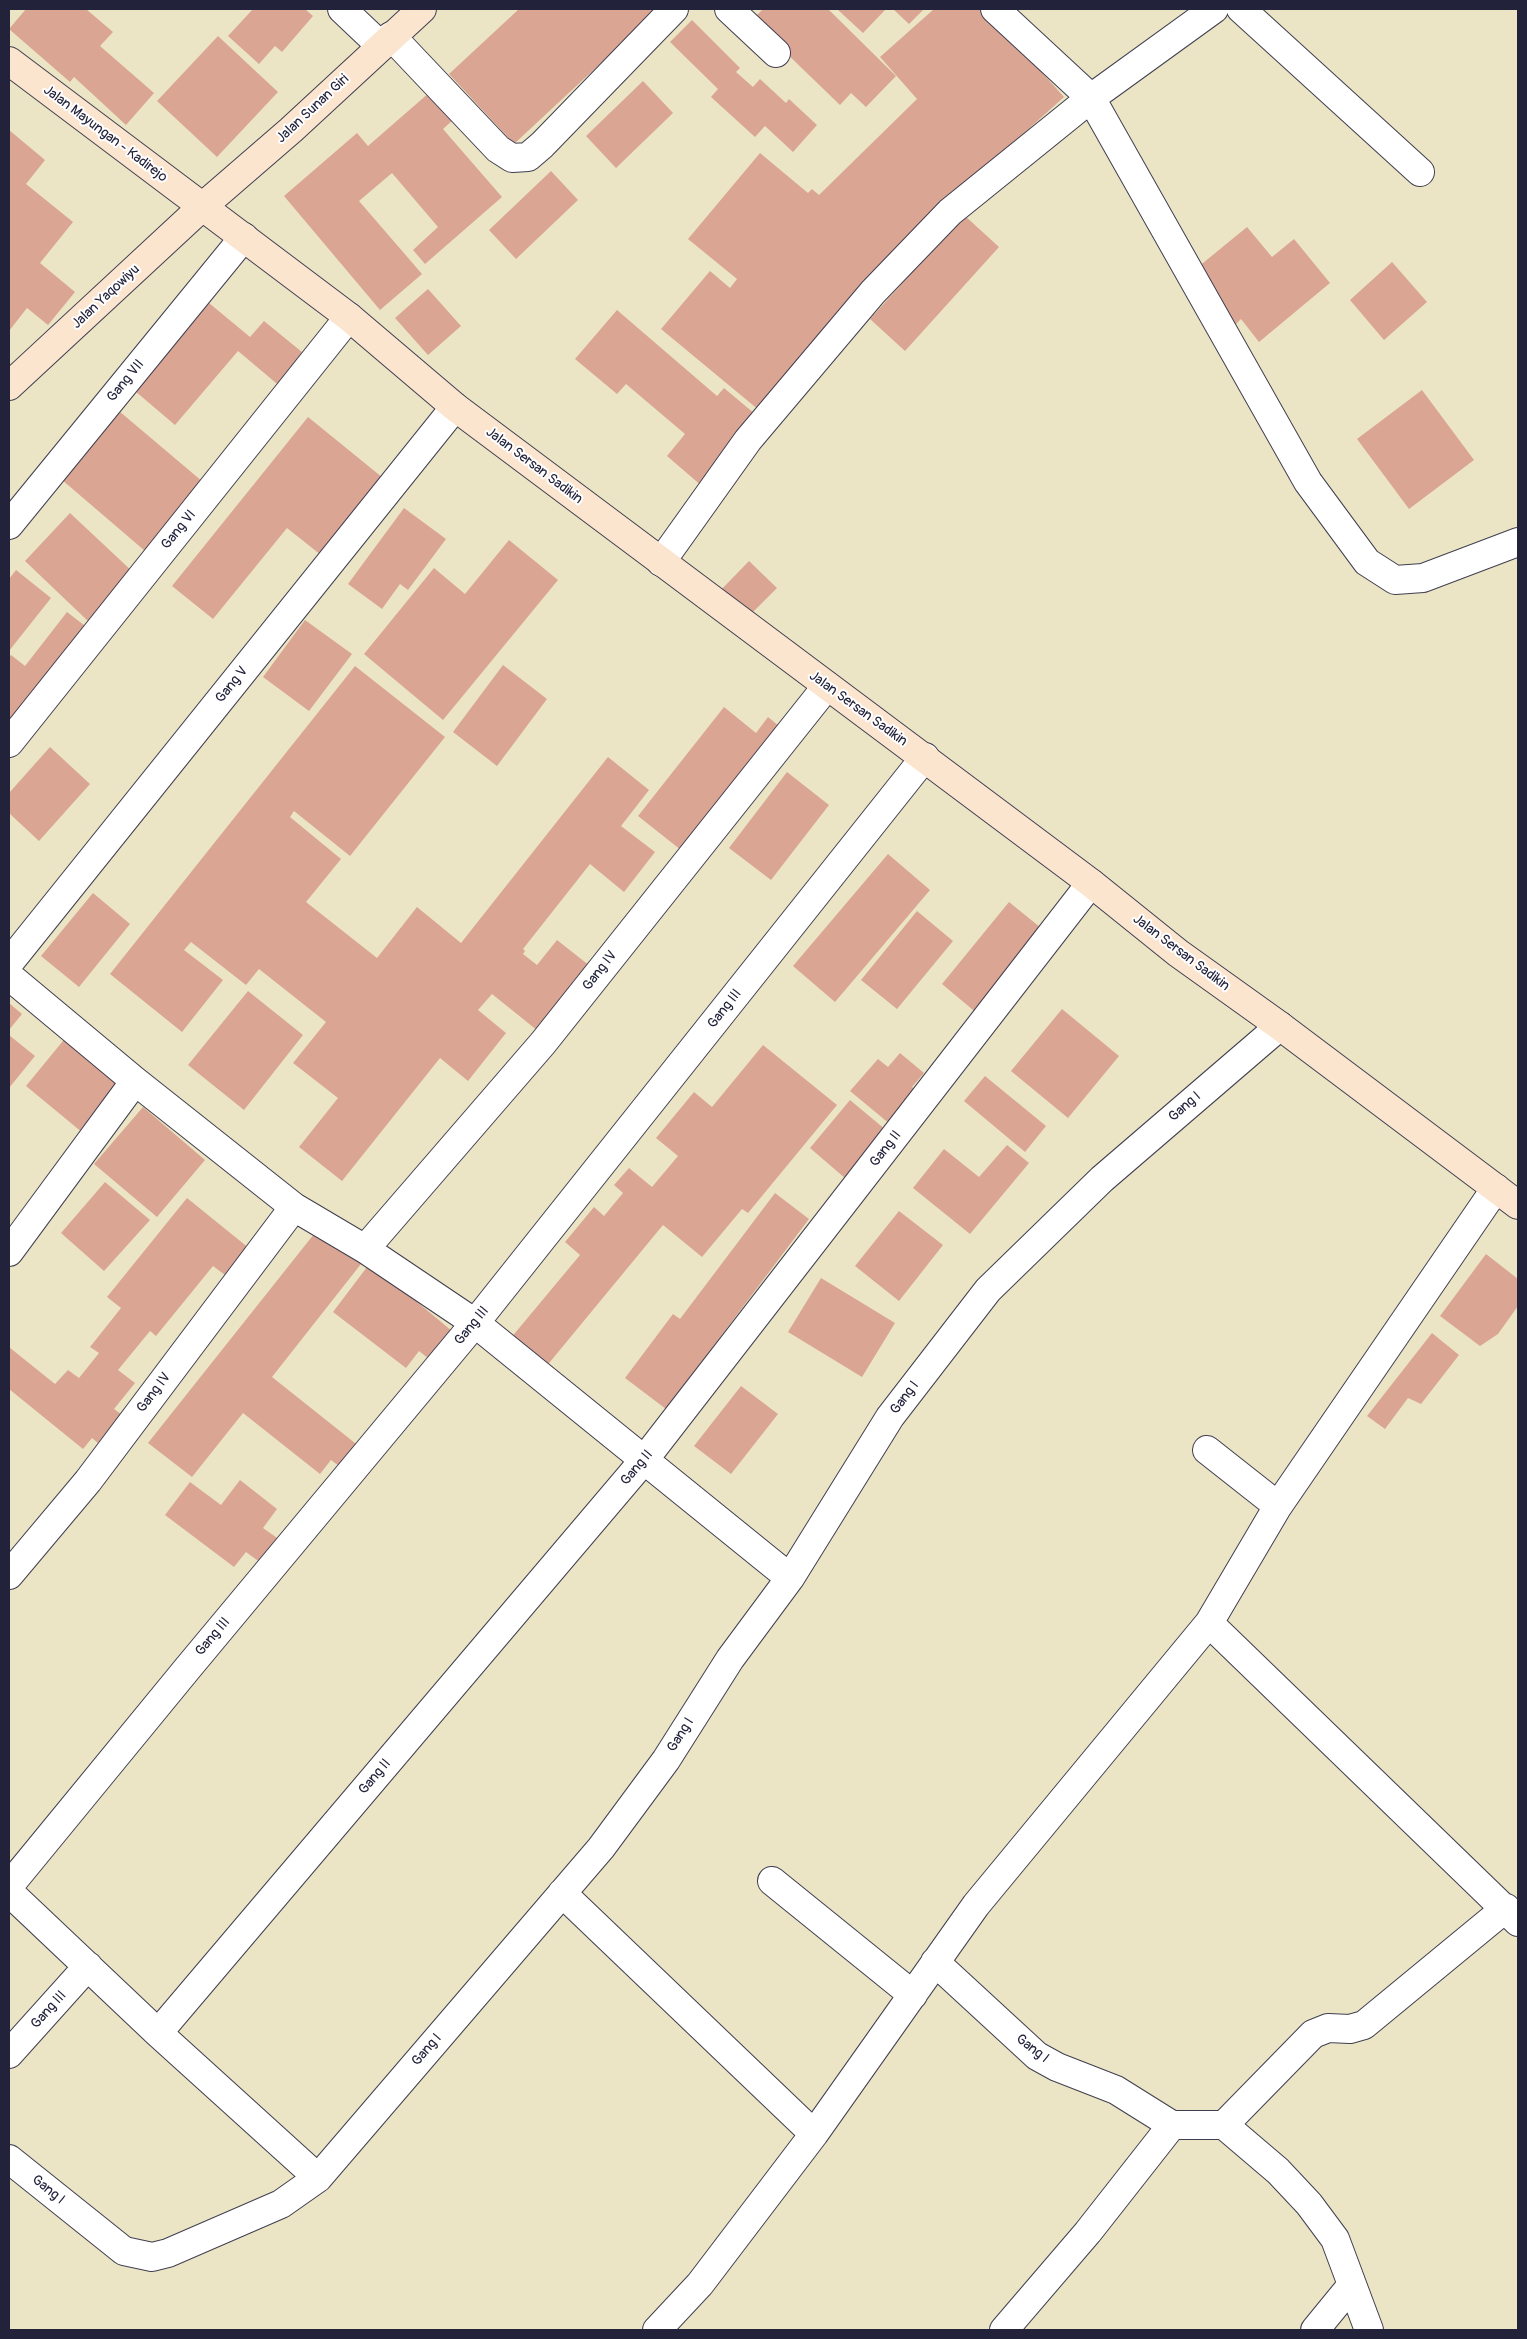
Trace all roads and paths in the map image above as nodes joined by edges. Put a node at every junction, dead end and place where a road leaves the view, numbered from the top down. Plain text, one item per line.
1 (342, 9) edge
2 (422, 9) edge
3 (674, 9) edge
4 (730, 9) edge
5 (995, 9) edge
6 (1214, 9) edge
7 (1240, 9) edge
8 (386, 41) junction
9 (776, 53) dead end
10 (9, 61) edge
11 (1091, 98) junction
12 (1420, 172) dead end
13 (202, 207) junction
14 (244, 237) junction
15 (349, 317) junction
16 (9, 386) edge
17 (455, 407) junction
18 (9, 525) edge
19 (1518, 542) edge
20 (660, 562) junction
21 (827, 686) junction
22 (9, 743) edge
23 (925, 758) junction
24 (1092, 883) junction
25 (9, 963) edge
26 (9, 976) edge
27 (1280, 1026) junction
28 (134, 1081) junction
29 (1496, 1188) junction
30 (1518, 1205) edge
31 (294, 1208) junction
32 (365, 1249) junction
33 (9, 1252) edge
34 (475, 1323) junction
35 (1207, 1450) dead end
36 (644, 1460) junction
37 (1278, 1506) junction
38 (9, 1575) edge
39 (790, 1578) junction
40 (1209, 1623) junction
41 (772, 1881) dead end
42 (9, 1886) edge
43 (9, 1892) edge
44 (562, 1893) junction
45 (1512, 1915) edge
46 (935, 1962) junction
47 (88, 1966) junction
48 (913, 1995) junction
49 (158, 2033) junction
50 (9, 2054) edge
51 (1172, 2125) junction
52 (1224, 2125) junction
53 (814, 2134) junction
54 (9, 2159) edge
55 (318, 2178) junction
56 (1351, 2286) junction
57 (657, 2330) edge
58 (1004, 2330) edge
59 (1315, 2330) edge
60 (1369, 2330) edge

1 - 8 street
2 - 8 main road, Jalan Sunan Giri
3 - 8 street
4 - 9 street
5 - 11 street
6 - 11 street
7 - 12 street
8 - 13 main road, Jalan Sunan Giri
10 - 13 main road, Jalan Mayungan - Kadirejo
11 - 19 street
11 - 20 street
13 - 14 main road, Jalan Sersan Sadikin
13 - 16 main road, Jalan Yaqowiyu
14 - 15 main road, Jalan Sersan Sadikin
14 - 18 street, Gang VII
15 - 17 main road, Jalan Sersan Sadikin
15 - 22 street, Gang VI
17 - 20 main road, Jalan Sersan Sadikin
17 - 25 street, Gang V
20 - 21 main road, Jalan Sersan Sadikin
21 - 23 main road, Jalan Sersan Sadikin
21 - 32 street, Gang IV
23 - 24 main road, Jalan Sersan Sadikin
23 - 34 street, Gang III
24 - 27 main road, Jalan Sersan Sadikin
24 - 36 street, Gang II
26 - 28 street
27 - 29 main road, Jalan Sersan Sadikin
27 - 39 street, Gang I
28 - 31 street
28 - 33 street
29 - 30 main road, Jalan Sersan Sadikin
29 - 37 street
31 - 32 street
31 - 38 street, Gang IV
32 - 34 street
34 - 36 street
34 - 42 street, Gang III
35 - 37 street
36 - 39 street
36 - 49 street, Gang II
37 - 40 street
39 - 44 street, Gang I
40 - 45 street
40 - 46 street
41 - 48 street
43 - 47 street
44 - 53 street
44 - 55 street, Gang I
45 - 52 street
46 - 48 street
46 - 51 street, Gang I
47 - 49 street
47 - 50 street, Gang III
48 - 53 street
49 - 55 street
51 - 52 street
51 - 58 street
52 - 56 street
53 - 57 street
54 - 55 street, Gang I
56 - 59 street
56 - 60 street

